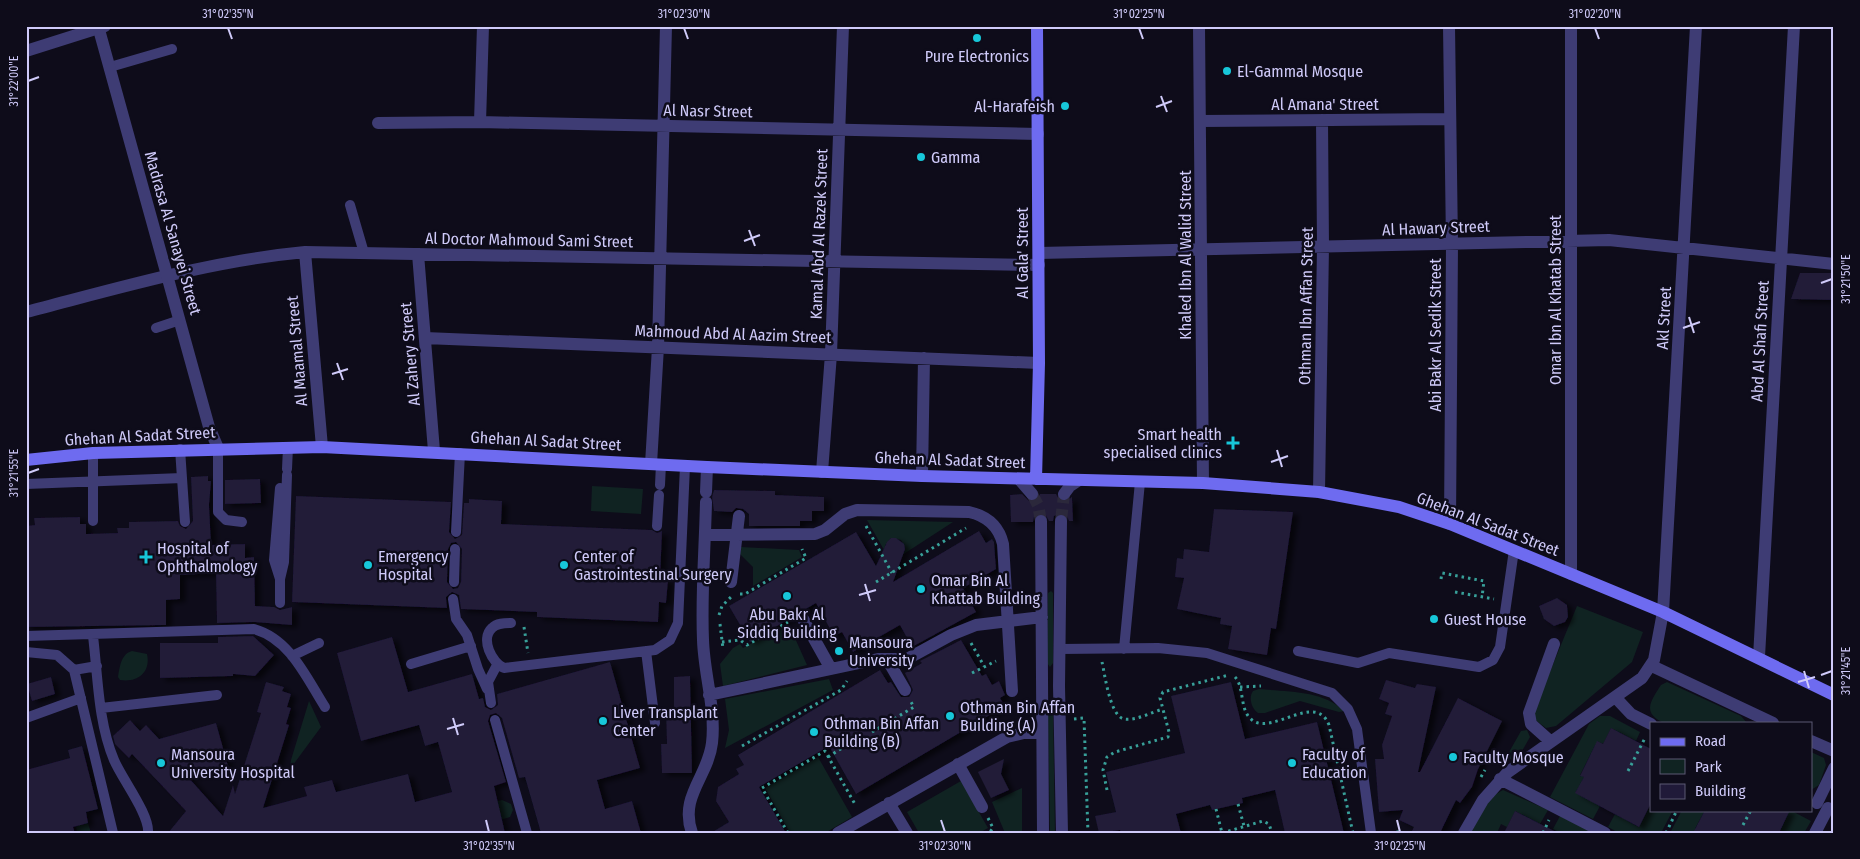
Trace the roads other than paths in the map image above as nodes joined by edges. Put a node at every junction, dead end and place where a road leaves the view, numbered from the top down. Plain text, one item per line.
1 (483, 26) edge
2 (666, 26) edge
3 (843, 26) edge
4 (1036, 26) edge
5 (1199, 26) edge
6 (1449, 26) edge
7 (1571, 26) edge
8 (1696, 26) edge
9 (1794, 26) edge
10 (101, 27) edge
11 (172, 49) dead end
12 (26, 51) edge
13 (110, 67) junction
14 (1450, 119) junction
15 (1322, 120) junction
16 (1200, 121) junction
17 (480, 122) junction
18 (378, 123) dead end
19 (663, 126) junction
20 (839, 130) junction
21 (1038, 134) junction
22 (350, 205) dead end
23 (1571, 240) junction
24 (1452, 244) junction
25 (1684, 246) junction
26 (1323, 247) junction
27 (1202, 250) junction
28 (305, 252) junction
29 (364, 253) junction
30 (418, 254) junction
31 (660, 258) junction
32 (1781, 258) junction
33 (1039, 259) junction
34 (834, 262) junction
35 (1834, 264) edge
36 (167, 275) junction
37 (26, 312) edge
38 (180, 320) junction
39 (156, 328) dead end
40 (425, 338) junction
41 (658, 348) junction
42 (831, 354) junction
43 (924, 358) junction
44 (1039, 363) junction
45 (284, 447) junction
46 (322, 447) junction
47 (218, 448) junction
48 (180, 449) junction
49 (434, 451) junction
50 (93, 453) junction
51 (460, 453) junction
52 (26, 460) edge
53 (656, 464) junction
54 (684, 466) junction
55 (707, 467) junction
56 (822, 472) junction
57 (922, 476) junction
58 (182, 478) junction
59 (1019, 479) junction
60 (1036, 479) junction
61 (1079, 480) junction
62 (93, 482) junction
63 (1140, 482) junction
64 (1203, 483) junction
65 (26, 484) edge
66 (1319, 492) junction
67 (1032, 494) tunnel mouth
68 (1064, 494) tunnel mouth
69 (739, 516) dead end
70 (94, 521) dead end
71 (1061, 521) tunnel mouth
72 (185, 522) dead end
73 (242, 522) dead end
74 (1041, 522) tunnel mouth
75 (1450, 524) junction
76 (657, 526) dead end
77 (456, 532) dead end
78 (705, 535) junction
79 (736, 535) junction
80 (456, 549) dead end
81 (1514, 550) junction
82 (1060, 573) junction
83 (1043, 574) junction
84 (1571, 574) junction
85 (454, 582) dead end
86 (731, 582) dead end
87 (453, 599) dead end
88 (280, 602) dead end
89 (1663, 612) junction
90 (1042, 617) junction
91 (803, 619) road end
92 (1008, 620) junction
93 (511, 623) dead end
94 (26, 636) edge
95 (93, 636) junction
96 (319, 643) dead end
97 (1554, 644) dead end
98 (471, 646) junction
99 (1060, 649) junction
100 (1124, 649) junction
101 (646, 651) junction
102 (1298, 651) dead end
103 (26, 652) edge
104 (292, 656) junction
105 (1759, 657) junction
106 (887, 659) junction
107 (411, 664) dead end
108 (497, 665) junction
109 (97, 666) junction
110 (1652, 666) junction
111 (831, 669) junction
112 (74, 670) junction
113 (1041, 686) junction
114 (1059, 686) junction
115 (487, 689) junction
116 (904, 690) road end
117 (1012, 691) dead end
118 (217, 694) dead end
119 (709, 695) junction
120 (1834, 695) edge
121 (1615, 697) junction
122 (81, 698) junction
123 (490, 703) dead end
124 (325, 707) dead end
125 (101, 708) junction
126 (26, 718) edge
127 (495, 720) dead end
128 (1764, 721) edge
129 (655, 723) dead end
130 (1649, 729) edge
131 (1042, 733) junction
132 (1812, 741) edge
133 (1550, 742) junction
134 (1834, 751) edge
135 (958, 764) junction
136 (1834, 768) edge
137 (1500, 780) junction
138 (889, 803) junction
139 (1822, 805) edge
140 (982, 807) dead end
141 (113, 833) edge
142 (148, 833) edge
143 (527, 833) edge
144 (692, 833) edge
145 (838, 833) edge
146 (907, 833) edge
147 (1043, 833) edge
148 (1062, 833) edge
149 (1371, 833) edge
150 (1464, 833) edge
151 (1605, 833) edge
152 (1815, 833) edge

1 - 17 street
2 - 19 street
3 - 20 street, Kamal Abd Al Razek Street
4 - 21 main road, Al Gala' Street
5 - 16 street, Khaled Ibn Al Walid Street
6 - 14 street, Abi Bakr Al Sedik Street
7 - 23 street, Omar Ibn Al Khatab Street
8 - 25 street, Akl Street
9 - 32 street, Abd Al Shafi Street
10 - 12 street
10 - 13 street, Madrasa Al Sanayei Street
11 - 13 lane
13 - 36 street, Madrasa Al Sanayei Street
14 - 15 street, Al Amana' Street
14 - 24 street, Abi Bakr Al Sedik Street
15 - 16 street, Al Amana' Street
15 - 26 street, Othman Ibn Affan Street
16 - 27 street, Khaled Ibn Al Walid Street
17 - 18 street, Al Nasr Street
17 - 19 street, Al Nasr Street
19 - 20 street, Al Nasr Street
19 - 31 street
20 - 21 street, Al Nasr Street
20 - 34 street, Kamal Abd Al Razek Street
21 - 33 main road, Al Gala' Street
22 - 29 lane
23 - 24 street, Al Hawary Street
23 - 25 street, Al Hawary Street
23 - 84 street, Omar Ibn Al Khatab Street
24 - 26 street, Al Hawary Street
24 - 75 street, Abi Bakr Al Sedik Street
25 - 32 street, Al Hawary Street
25 - 89 street, Akl Street
26 - 27 street, Al Hawary Street
26 - 66 street, Othman Ibn Affan Street
27 - 33 street, Al Hawary Street
27 - 64 street, Khaled Ibn Al Walid Street
28 - 29 street, Al Doctor Mahmoud Sami Street
28 - 36 street, Al Doctor Mahmoud Sami Street
28 - 46 street, Al Maamal Street
29 - 30 street, Al Doctor Mahmoud Sami Street
30 - 31 street, Al Doctor Mahmoud Sami Street
30 - 40 street, Al Zahery Street
31 - 34 street, Al Doctor Mahmoud Sami Street
31 - 41 street
32 - 35 street, Al Hawary Street
32 - 105 street, Abd Al Shafi Street
33 - 34 street, Al Doctor Mahmoud Sami Street
33 - 44 main road, Al Gala' Street
34 - 42 street, Kamal Abd Al Razek Street
36 - 37 street, Al Doctor Mahmoud Sami Street
36 - 38 street, Madrasa Al Sanayei Street
38 - 39 lane
38 - 47 street, Madrasa Al Sanayei Street
40 - 41 street, Mahmoud Abd Al Aazim Street
40 - 49 street, Al Zahery Street
41 - 42 street, Mahmoud Abd Al Aazim Street
41 - 53 street
42 - 43 street, Mahmoud Abd Al Aazim Street
42 - 56 street, Kamal Abd Al Razek Street
43 - 44 street, Mahmoud Abd Al Aazim Street
43 - 57 street
44 - 60 main road, Al Gala' Street
45 - 46 main road, Ghehan Al Sadat Street
45 - 47 main road, Ghehan Al Sadat Street
45 - 88 lane
46 - 49 main road, Ghehan Al Sadat Street
47 - 48 main road, Ghehan Al Sadat Street
47 - 73 lane
48 - 50 main road, Ghehan Al Sadat Street
48 - 58 lane
49 - 51 main road, Ghehan Al Sadat Street
50 - 52 main road, Ghehan Al Sadat Street
50 - 62 lane
51 - 53 main road, Ghehan Al Sadat Street
51 - 77 lane
53 - 54 main road, Ghehan Al Sadat Street
53 - 76 lane
54 - 55 main road, Ghehan Al Sadat Street
54 - 101 lane
55 - 56 main road, Ghehan Al Sadat Street
55 - 78 street
56 - 57 main road, Ghehan Al Sadat Street
57 - 59 main road, Ghehan Al Sadat Street
58 - 62 lane
58 - 72 lane
59 - 60 main road, Ghehan Al Sadat Street
59 - 67 street
60 - 61 main road, Ghehan Al Sadat Street
61 - 63 main road, Ghehan Al Sadat Street
61 - 68 street
62 - 65 lane
62 - 70 lane
63 - 64 main road, Ghehan Al Sadat Street
63 - 100 lane
64 - 66 main road, Ghehan Al Sadat Street
66 - 75 main road, Ghehan Al Sadat Street
69 - 79 street
71 - 82 street
74 - 83 street
75 - 81 main road, Ghehan Al Sadat Street
78 - 79 street
78 - 119 street
79 - 86 street
79 - 92 street
80 - 85 lane
81 - 84 main road, Ghehan Al Sadat Street
81 - 102 lane
82 - 83 street
82 - 99 street
83 - 90 street
84 - 89 main road, Ghehan Al Sadat Street
87 - 98 lane
89 - 105 main road, Ghehan Al Sadat Street
89 - 110 street, Akl Street
90 - 92 street
90 - 113 street
91 - 111 street
92 - 106 street
92 - 117 street
93 - 108 lane
94 - 95 lane
95 - 104 lane
95 - 109 lane
96 - 104 lane
97 - 133 street
98 - 107 lane
98 - 115 lane
99 - 100 lane
99 - 114 street
100 - 149 lane
101 - 108 lane
101 - 129 lane
103 - 112 lane
104 - 124 lane
105 - 120 main road, Ghehan Al Sadat Street
106 - 111 street
106 - 116 street
108 - 115 lane
109 - 112 lane
109 - 125 lane
110 - 121 street
110 - 128 street
111 - 119 street
112 - 122 lane
113 - 114 street
113 - 131 street
114 - 148 street
115 - 123 lane
118 - 125 lane
119 - 144 street
121 - 130 street
121 - 133 street
122 - 126 lane
122 - 141 lane
125 - 142 lane
127 - 143 lane
131 - 135 street
131 - 147 street
132 - 134 street
133 - 137 street
135 - 138 street
135 - 140 street
136 - 139 street
137 - 150 street
137 - 151 street
138 - 145 street
138 - 146 street
139 - 152 street

